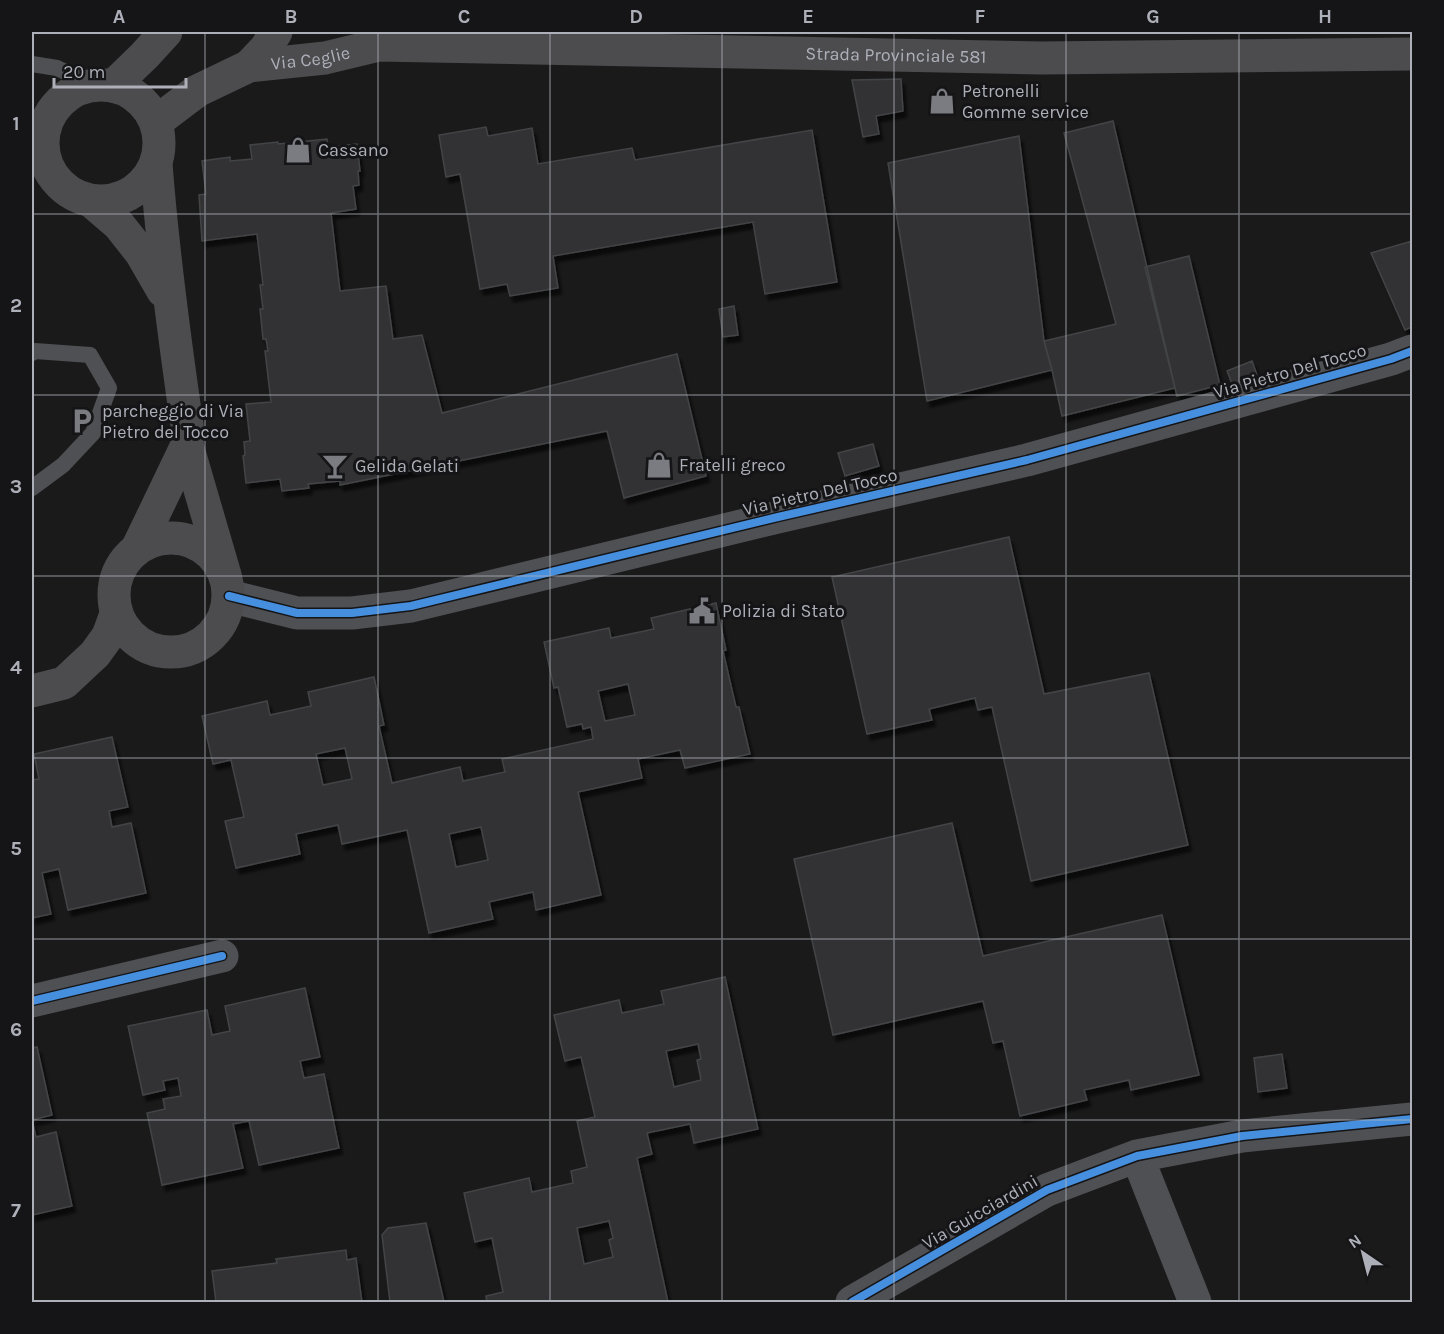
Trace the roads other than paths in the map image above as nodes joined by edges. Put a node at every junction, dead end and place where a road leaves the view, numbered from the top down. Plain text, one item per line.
1 (166, 32) edge
2 (276, 32) edge
3 (367, 38) edge
4 (1413, 54) edge
5 (32, 64) edge
6 (249, 66) junction
7 (103, 85) junction
8 (156, 122) junction
9 (38, 127) edge
10 (156, 164) junction
11 (91, 201) junction
12 (170, 303) junction
13 (1413, 351) edge
14 (32, 353) edge
15 (187, 445) junction
16 (32, 488) edge
17 (137, 549) junction
18 (227, 585) junction
19 (116, 614) junction
20 (32, 691) edge
21 (222, 956) dead end
22 (32, 1001) edge
23 (1413, 1119) edge
24 (1137, 1156) junction
25 (852, 1302) edge
26 (1194, 1302) edge

1 - 7 main road
2 - 6 main road
3 - 4 main road, Strada Provinciale 581
3 - 6 main road, Via Ceglie
5 - 7 lane
6 - 8 main road, Via Ceglie
7 - 8 main road
7 - 9 main road
8 - 10 main road
9 - 11 main road
10 - 11 main road
10 - 12 main road
11 - 12 main road
12 - 15 main road
13 - 18 street, Via Pietro Del Tocco
14 - 16 lane
15 - 17 main road
15 - 18 main road
17 - 18 main road
17 - 19 main road
18 - 19 main road
19 - 20 main road
21 - 22 street
23 - 24 street, Via Guicciardini
24 - 25 street, Via Guicciardini
24 - 26 street

